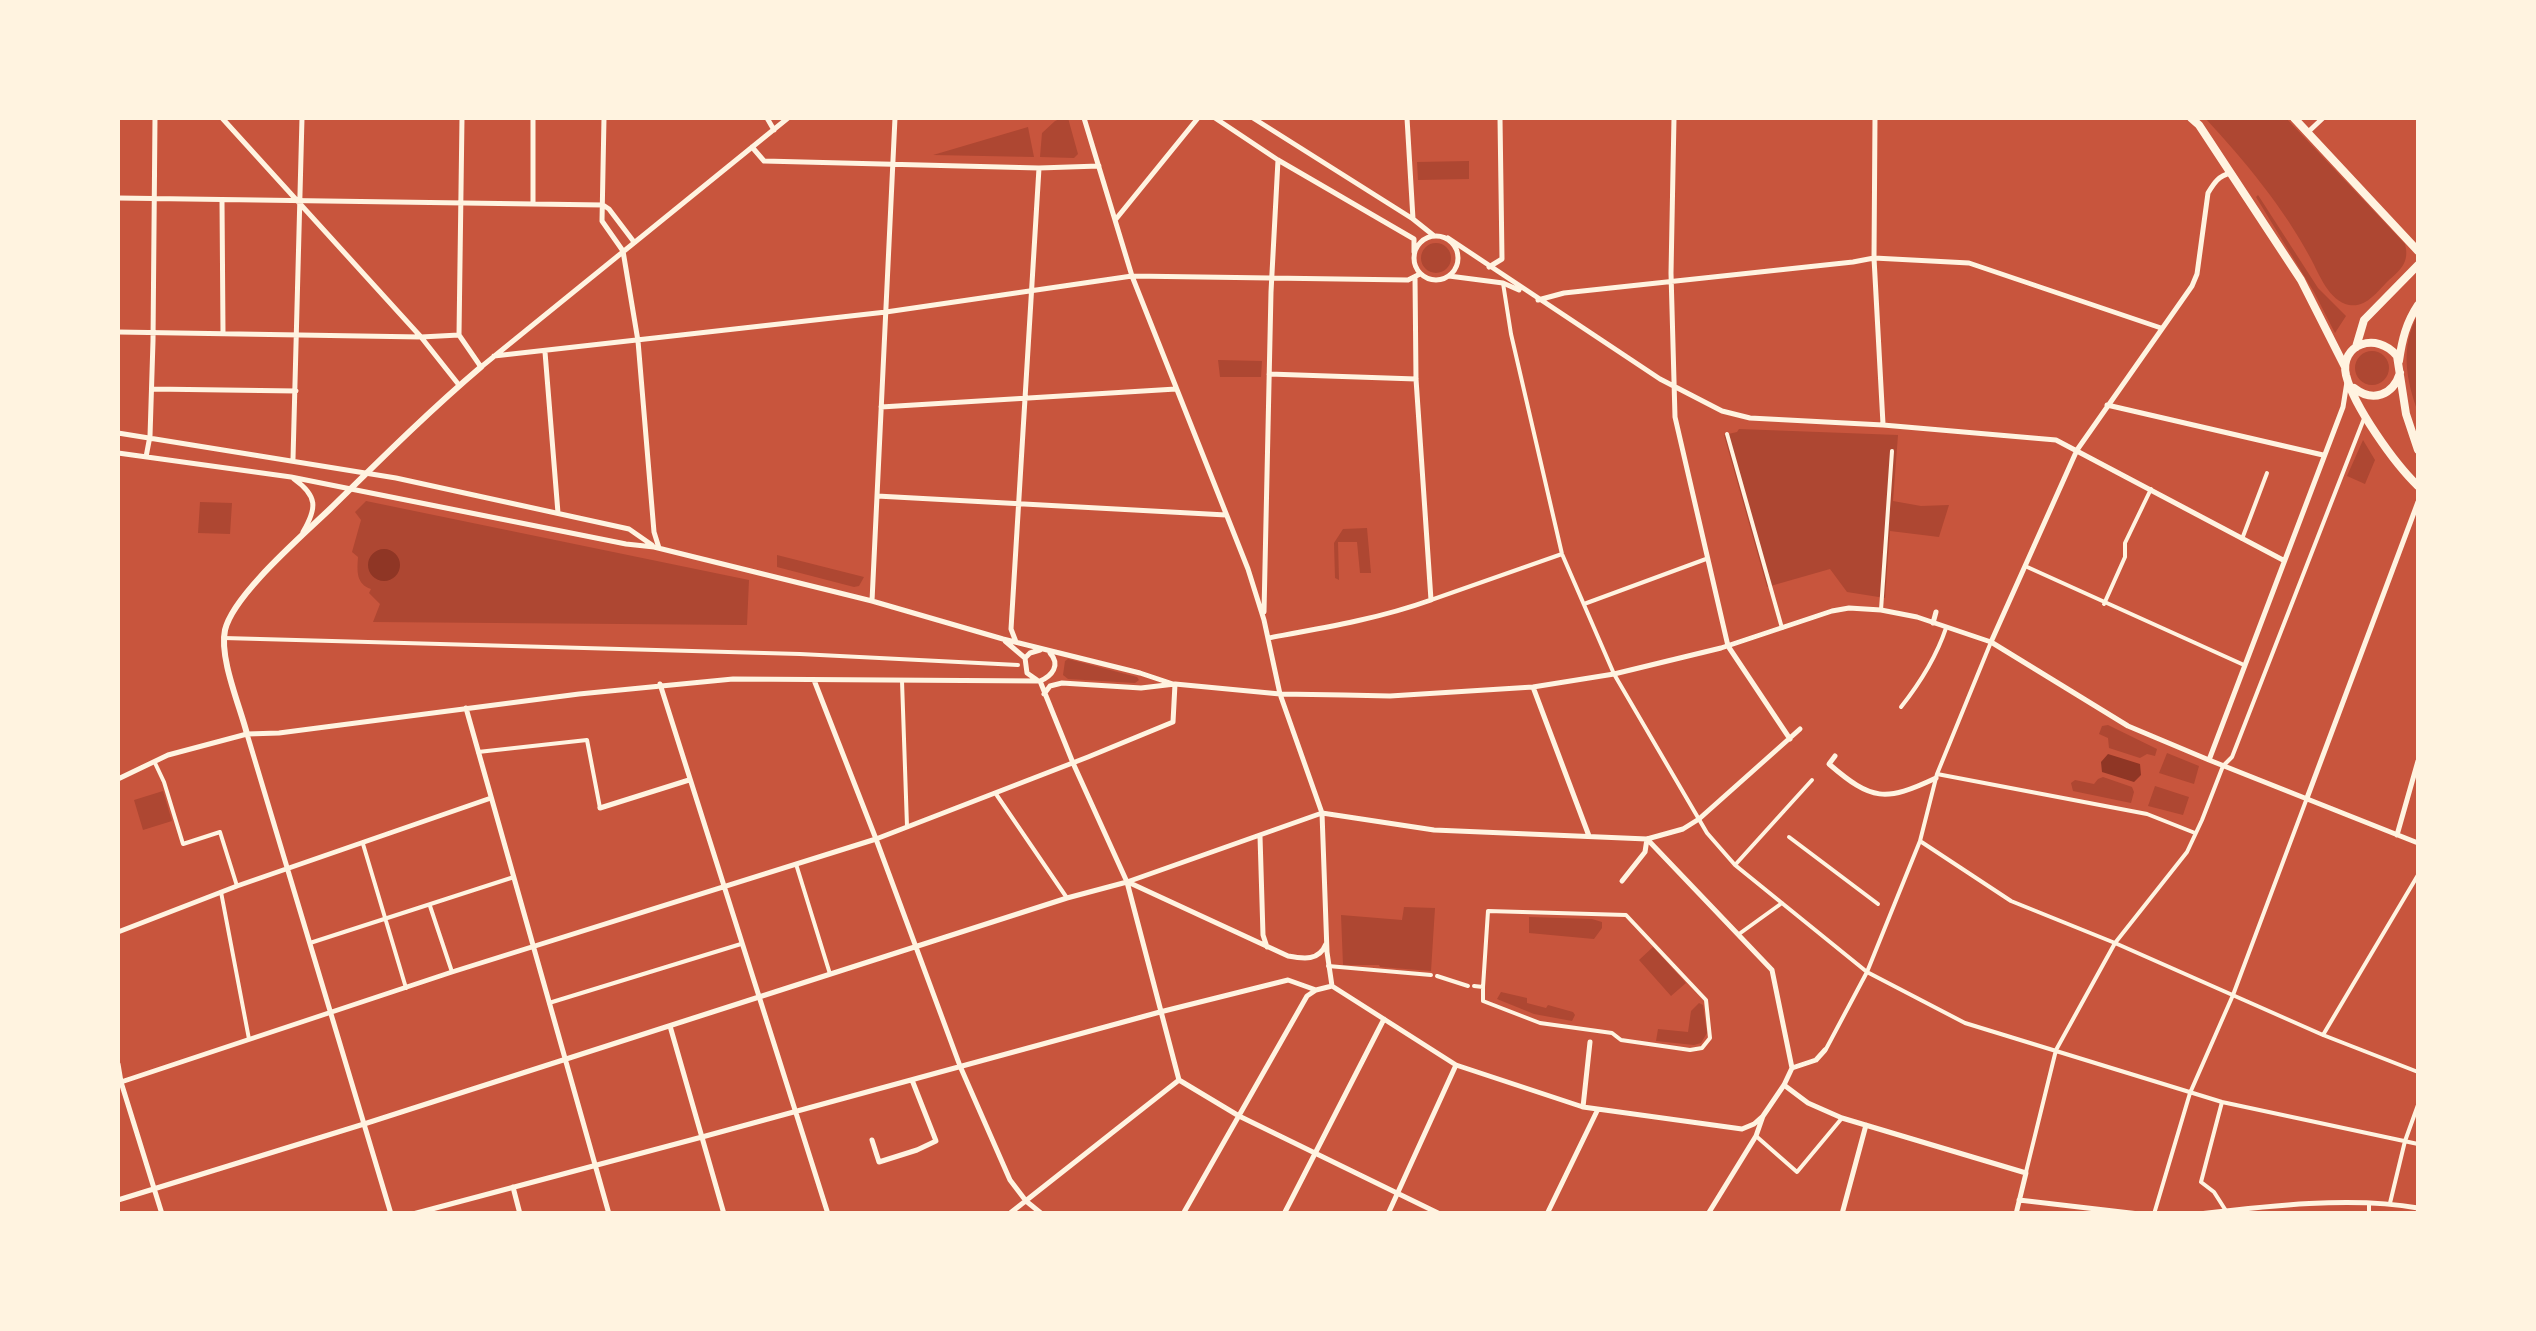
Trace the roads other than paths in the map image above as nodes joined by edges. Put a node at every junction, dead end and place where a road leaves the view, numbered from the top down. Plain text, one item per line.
1 (155, 118) edge
2 (222, 118) edge
3 (302, 118) edge
4 (462, 118) edge
5 (533, 118) edge
6 (604, 118) edge
7 (766, 118) edge
8 (788, 118) edge
9 (895, 118) edge
10 (1084, 118) edge
11 (1198, 118) edge
12 (1215, 118) edge
13 (1252, 118) edge
14 (1408, 118) edge
15 (1500, 118) edge
16 (1674, 118) edge
17 (1875, 118) edge
18 (2191, 118) edge
19 (2294, 118) edge
20 (2323, 118) edge
21 (774, 130) junction
22 (2306, 133) junction
23 (752, 147) junction
24 (1278, 160) junction
25 (892, 164) junction
26 (1099, 166) junction
27 (1039, 168) junction
28 (2232, 173) junction
29 (118, 198) edge
30 (154, 199) junction
31 (222, 200) junction
32 (299, 201) junction
33 (462, 204) junction
34 (533, 204) junction
35 (602, 205) junction
36 (1413, 218) junction
37 (1116, 220) junction
38 (1433, 235) junction
39 (1448, 238) junction
40 (634, 242) junction
41 (2418, 251) edge
42 (622, 252) junction
43 (1414, 252) junction
44 (1874, 258) junction
45 (2418, 265) edge
46 (1490, 267) junction
47 (1418, 275) junction
48 (1132, 276) junction
49 (1448, 276) junction
50 (1272, 278) junction
51 (1672, 282) junction
52 (1502, 283) junction
53 (1030, 290) junction
54 (1536, 298) junction
55 (2418, 305) edge
56 (886, 312) junction
57 (2161, 328) junction
58 (118, 332) edge
59 (154, 332) junction
60 (223, 333) junction
61 (296, 334) junction
62 (459, 336) junction
63 (421, 337) junction
64 (638, 341) junction
65 (2356, 347) junction
66 (545, 351) junction
67 (494, 356) junction
68 (2400, 366) junction
69 (2345, 367) junction
70 (481, 368) junction
71 (1269, 374) junction
72 (1416, 379) junction
73 (2349, 382) junction
74 (459, 386) junction
75 (1673, 388) junction
76 (1176, 389) junction
77 (152, 390) junction
78 (296, 391) junction
79 (2374, 397) junction
80 (1025, 399) junction
81 (2108, 405) junction
82 (881, 407) junction
83 (2366, 416) junction
84 (1883, 425) junction
85 (118, 433) edge
86 (1726, 434) dead end
87 (150, 436) junction
88 (2077, 450) junction
89 (2418, 450) edge
90 (1892, 451) dead end
91 (118, 454) edge
92 (2324, 454) junction
93 (146, 457) junction
94 (294, 460) junction
95 (366, 473) junction
96 (2267, 473) dead end
97 (291, 477) junction
98 (2418, 486) edge
99 (350, 489) junction
100 (2151, 489) junction
101 (877, 496) junction
102 (1018, 504) junction
103 (2418, 505) edge
104 (558, 513) junction
105 (1226, 516) junction
106 (299, 539) junction
107 (2242, 539) junction
108 (657, 547) junction
109 (1562, 554) junction
110 (1707, 559) junction
111 (2283, 560) junction
112 (2024, 566) junction
113 (1431, 600) junction
114 (872, 601) junction
115 (1584, 604) junction
116 (2104, 604) junction
117 (1881, 610) junction
118 (1936, 612) dead end
119 (1264, 620) junction
120 (1933, 623) junction
121 (1782, 628) junction
122 (1946, 628) junction
123 (224, 638) junction
124 (1268, 638) junction
125 (1003, 639) junction
126 (1016, 642) junction
127 (1991, 642) junction
128 (1728, 646) junction
129 (1042, 649) junction
130 (1025, 658) junction
131 (1018, 664) dead end
132 (2245, 666) junction
133 (1614, 674) junction
134 (814, 680) junction
135 (902, 681) junction
136 (1040, 681) junction
137 (660, 684) junction
138 (1175, 684) junction
139 (1533, 686) junction
140 (1044, 694) junction
141 (1280, 694) junction
142 (1901, 707) dead end
143 (466, 708) junction
144 (1800, 729) dead end
145 (247, 734) junction
146 (1790, 738) junction
147 (478, 752) junction
148 (1835, 756) dead end
149 (153, 760) junction
150 (2208, 760) junction
151 (2418, 760) edge
152 (1073, 763) junction
153 (2223, 766) junction
154 (1937, 776) junction
155 (118, 780) edge
156 (689, 780) junction
157 (1812, 780) dead end
158 (996, 794) junction
159 (491, 798) junction
160 (2306, 798) junction
161 (600, 808) joint
162 (1322, 813) junction
163 (1699, 819) junction
164 (907, 826) junction
165 (1260, 834) junction
166 (2196, 834) junction
167 (2397, 834) junction
168 (1589, 836) junction
169 (1789, 837) dead end
170 (876, 839) junction
171 (1648, 839) junction
172 (1920, 841) junction
173 (363, 842) junction
174 (2418, 843) edge
175 (796, 864) junction
176 (1735, 865) junction
177 (288, 868) junction
178 (2418, 875) edge
179 (514, 877) junction
180 (1622, 881) dead end
181 (1127, 882) junction
182 (236, 886) junction
183 (725, 886) junction
184 (220, 892) junction
185 (1067, 898) junction
186 (1782, 903) junction
187 (1878, 904) dead end
188 (430, 905) junction
189 (386, 918) junction
190 (118, 932) edge
191 (1739, 934) junction
192 (1327, 942) junction
193 (2114, 942) junction
194 (310, 943) junction
195 (743, 943) junction
196 (534, 947) junction
197 (916, 947) junction
198 (1267, 947) junction
199 (1328, 966) junction
200 (452, 972) junction
201 (1867, 972) junction
202 (830, 974) junction
203 (1332, 986) junction
204 (1483, 987) junction
205 (406, 988) junction
206 (1316, 990) junction
207 (2233, 994) junction
208 (760, 996) junction
209 (550, 1003) junction
210 (331, 1012) junction
211 (1160, 1012) junction
212 (1384, 1019) junction
213 (670, 1026) junction
214 (2323, 1034) junction
215 (249, 1039) junction
216 (1590, 1042) dead end
217 (1825, 1050) joint
218 (2056, 1050) junction
219 (565, 1058) junction
220 (118, 1064) edge
221 (1456, 1065) junction
222 (960, 1066) junction
223 (1792, 1068) junction
224 (2418, 1072) edge
225 (912, 1080) junction
226 (1179, 1080) junction
227 (119, 1082) edge
228 (1784, 1086) junction
229 (2190, 1093) junction
230 (2222, 1102) junction
231 (2418, 1105) edge
232 (1583, 1107) junction
233 (1598, 1109) junction
234 (797, 1111) junction
235 (1239, 1116) junction
236 (1763, 1116) junction
237 (1842, 1118) junction
238 (364, 1124) junction
239 (1866, 1126) junction
240 (1756, 1136) junction
241 (702, 1137) junction
242 (872, 1140) dead end
243 (2404, 1141) junction
244 (2418, 1144) edge
245 (1316, 1153) junction
246 (596, 1165) junction
247 (2026, 1172) junction
248 (513, 1187) junction
249 (154, 1188) junction
250 (1398, 1193) junction
251 (118, 1200) edge
252 (2020, 1200) junction
253 (1026, 1201) junction
254 (2369, 1203) junction
255 (2390, 1203) junction
256 (2418, 1208) edge
257 (2227, 1212) edge
258 (162, 1214) edge
259 (391, 1214) edge
260 (413, 1214) edge
261 (520, 1214) edge
262 (609, 1214) edge
263 (724, 1214) edge
264 (828, 1214) edge
265 (1010, 1214) edge
266 (1042, 1214) edge
267 (1183, 1214) edge
268 (1284, 1214) edge
269 (1388, 1214) edge
270 (1440, 1214) edge
271 (1546, 1214) edge
272 (1708, 1214) edge
273 (1842, 1214) edge
274 (2016, 1214) edge
275 (2139, 1214) edge
276 (2154, 1214) edge
277 (2199, 1214) edge
278 (2369, 1214) edge

1 - 30 street
2 - 32 street
3 - 32 street
4 - 33 street
5 - 34 street
6 - 35 street
7 - 21 street
8 - 21 street
9 - 25 street
10 - 26 street
11 - 37 street
12 - 24 street
13 - 36 street
14 - 36 street
15 - 46 street
16 - 51 street
17 - 44 street
18 - 28 main road
19 - 22 main road
20 - 22 street
21 - 23 street
22 - 41 main road
23 - 25 street
23 - 40 street
24 - 43 street
24 - 50 street
25 - 27 street
25 - 56 street
26 - 27 street
26 - 37 street
27 - 53 street
28 - 57 street
28 - 69 main road
29 - 30 street
30 - 31 street
30 - 59 street
31 - 32 street
31 - 60 street
32 - 33 street
32 - 61 street
32 - 63 street
33 - 34 street
33 - 62 street
34 - 35 street
35 - 40 street
35 - 42 street
36 - 38 street
37 - 48 street
38 - 39 street
38 - 43 street
39 - 46 street
39 - 49 street
40 - 42 street
42 - 64 street
42 - 67 street
43 - 47 street
44 - 51 street
44 - 57 street
44 - 84 street
45 - 65 main road
46 - 54 street
47 - 49 street
47 - 50 street
47 - 72 street
48 - 50 street
48 - 53 street
48 - 76 street
49 - 52 street
50 - 71 street
51 - 54 street
51 - 75 street
52 - 54 street
52 - 109 street
53 - 56 street
53 - 80 street
54 - 75 street
55 - 68 main road
56 - 64 street
56 - 82 street
57 - 81 street
58 - 59 street
59 - 60 street
59 - 77 street
60 - 61 street
61 - 63 street
61 - 78 street
62 - 63 street
62 - 70 street
63 - 74 street
64 - 66 street
64 - 108 street
65 - 68 main road
65 - 69 main road
66 - 67 street
66 - 104 street
67 - 70 street
68 - 79 main road
68 - 89 main road
69 - 73 main road
70 - 74 street
71 - 72 street
71 - 119 street
72 - 113 street
73 - 79 main road
73 - 83 main road
73 - 92 street
74 - 95 street
75 - 84 street
75 - 110 street
76 - 80 street
76 - 105 street
77 - 78 street
77 - 87 street
78 - 94 street
79 - 83 main road
80 - 82 street
80 - 102 street
81 - 88 street
81 - 92 street
82 - 101 street
83 - 98 main road
83 - 153 street
84 - 88 street
85 - 87 street
86 - 121 street
87 - 93 street
87 - 94 street
88 - 100 street
88 - 112 street
90 - 117 street
91 - 93 street
92 - 111 street
93 - 97 street
94 - 95 street
95 - 99 street
95 - 104 street
96 - 107 street
97 - 99 street
97 - 106 street
99 - 106 street
99 - 108 street
100 - 107 street
100 - 116 street
101 - 102 street
101 - 114 street
102 - 105 street
102 - 126 street
103 - 160 street
104 - 108 street
105 - 119 street
106 - 123 street
107 - 111 street
108 - 114 street
109 - 113 street
109 - 115 street
110 - 115 street
110 - 128 street
111 - 132 street
112 - 116 street
112 - 127 street
113 - 124 street
114 - 125 street
115 - 133 street
116 - 132 street
117 - 120 street
117 - 121 street
118 - 120 street
119 - 124 street
120 - 122 street
121 - 128 street
122 - 127 street
122 - 142 street
123 - 131 street
123 - 145 street
124 - 141 street
125 - 126 street
125 - 130 street
126 - 129 street
127 - 150 street
127 - 154 street
128 - 133 street
128 - 146 street
129 - 130 street
129 - 136 street
129 - 138 street
130 - 136 street
132 - 150 street
133 - 139 street
133 - 163 street
134 - 135 street
134 - 137 street
134 - 170 street
135 - 136 street
135 - 164 street
136 - 140 street
137 - 143 street
137 - 156 street
138 - 140 street
138 - 141 street
138 - 152 street
139 - 141 street
139 - 168 street
140 - 152 street
141 - 162 street
143 - 145 street
143 - 147 street
144 - 146 street
145 - 149 street
145 - 177 street
146 - 163 street
147 - 159 street
147 - 161 street
148 - 154 street
149 - 155 street
149 - 182 street
150 - 153 street
151 - 167 street
152 - 158 street
152 - 181 street
153 - 160 street
153 - 166 street
154 - 166 street
154 - 172 street
156 - 161 street
156 - 183 street
157 - 176 street
158 - 164 street
158 - 185 street
159 - 173 street
159 - 179 street
160 - 167 street
160 - 207 street
162 - 165 street
162 - 168 street
162 - 192 street
163 - 171 street
163 - 176 street
164 - 170 street
165 - 181 street
165 - 198 street
166 - 193 street
167 - 174 street
168 - 171 street
169 - 187 street
170 - 175 street
170 - 197 street
171 - 180 street
171 - 191 street
172 - 193 street
172 - 201 street
173 - 177 street
173 - 189 street
175 - 183 street
175 - 202 street
176 - 186 street
177 - 182 street
177 - 194 street
178 - 214 street
179 - 188 street
179 - 196 street
181 - 185 street
181 - 198 street
181 - 211 street
182 - 184 street
183 - 195 street
183 - 196 street
184 - 190 street
184 - 215 street
185 - 197 street
186 - 191 street
186 - 201 street
188 - 189 street
188 - 200 street
189 - 194 street
189 - 205 street
191 - 223 street
192 - 198 street
192 - 199 street
193 - 207 street
193 - 218 street
194 - 210 street
195 - 208 street
195 - 209 street
196 - 200 street
196 - 209 street
197 - 202 street
197 - 222 street
199 - 203 street
199 - 204 street
200 - 205 street
201 - 217 street
201 - 218 street
202 - 208 street
203 - 206 street
203 - 212 street
204 - 204 street
205 - 210 street
206 - 211 street
206 - 235 street
207 - 214 street
207 - 229 street
208 - 213 street
208 - 234 street
209 - 219 street
210 - 215 street
210 - 238 street
211 - 222 street
211 - 226 street
212 - 221 street
212 - 245 street
213 - 219 street
213 - 241 street
214 - 224 street
215 - 227 street
216 - 232 street
217 - 223 street
218 - 229 street
218 - 247 street
219 - 238 street
219 - 246 street
220 - 227 street
221 - 232 street
221 - 250 street
222 - 225 street
222 - 253 street
223 - 228 street
225 - 234 street
225 - 242 street
226 - 235 street
226 - 253 street
227 - 249 street
228 - 236 street
228 - 237 street
229 - 230 street
229 - 276 street
230 - 243 street
230 - 257 street
231 - 243 street
232 - 233 street
233 - 236 street
233 - 271 street
234 - 241 street
234 - 264 street
235 - 245 street
235 - 267 street
236 - 240 street
237 - 239 street
237 - 240 street
238 - 249 street
238 - 259 street
239 - 247 street
239 - 273 street
240 - 272 street
241 - 246 street
241 - 263 street
243 - 244 street
243 - 255 street
245 - 250 street
245 - 268 street
246 - 248 street
246 - 262 street
247 - 252 street
248 - 260 street
248 - 261 street
249 - 251 street
249 - 258 street
250 - 269 street
250 - 270 street
252 - 274 street
252 - 275 street
253 - 265 street
253 - 266 street
254 - 255 street
254 - 257 street
254 - 278 street
255 - 256 street
257 - 277 street

